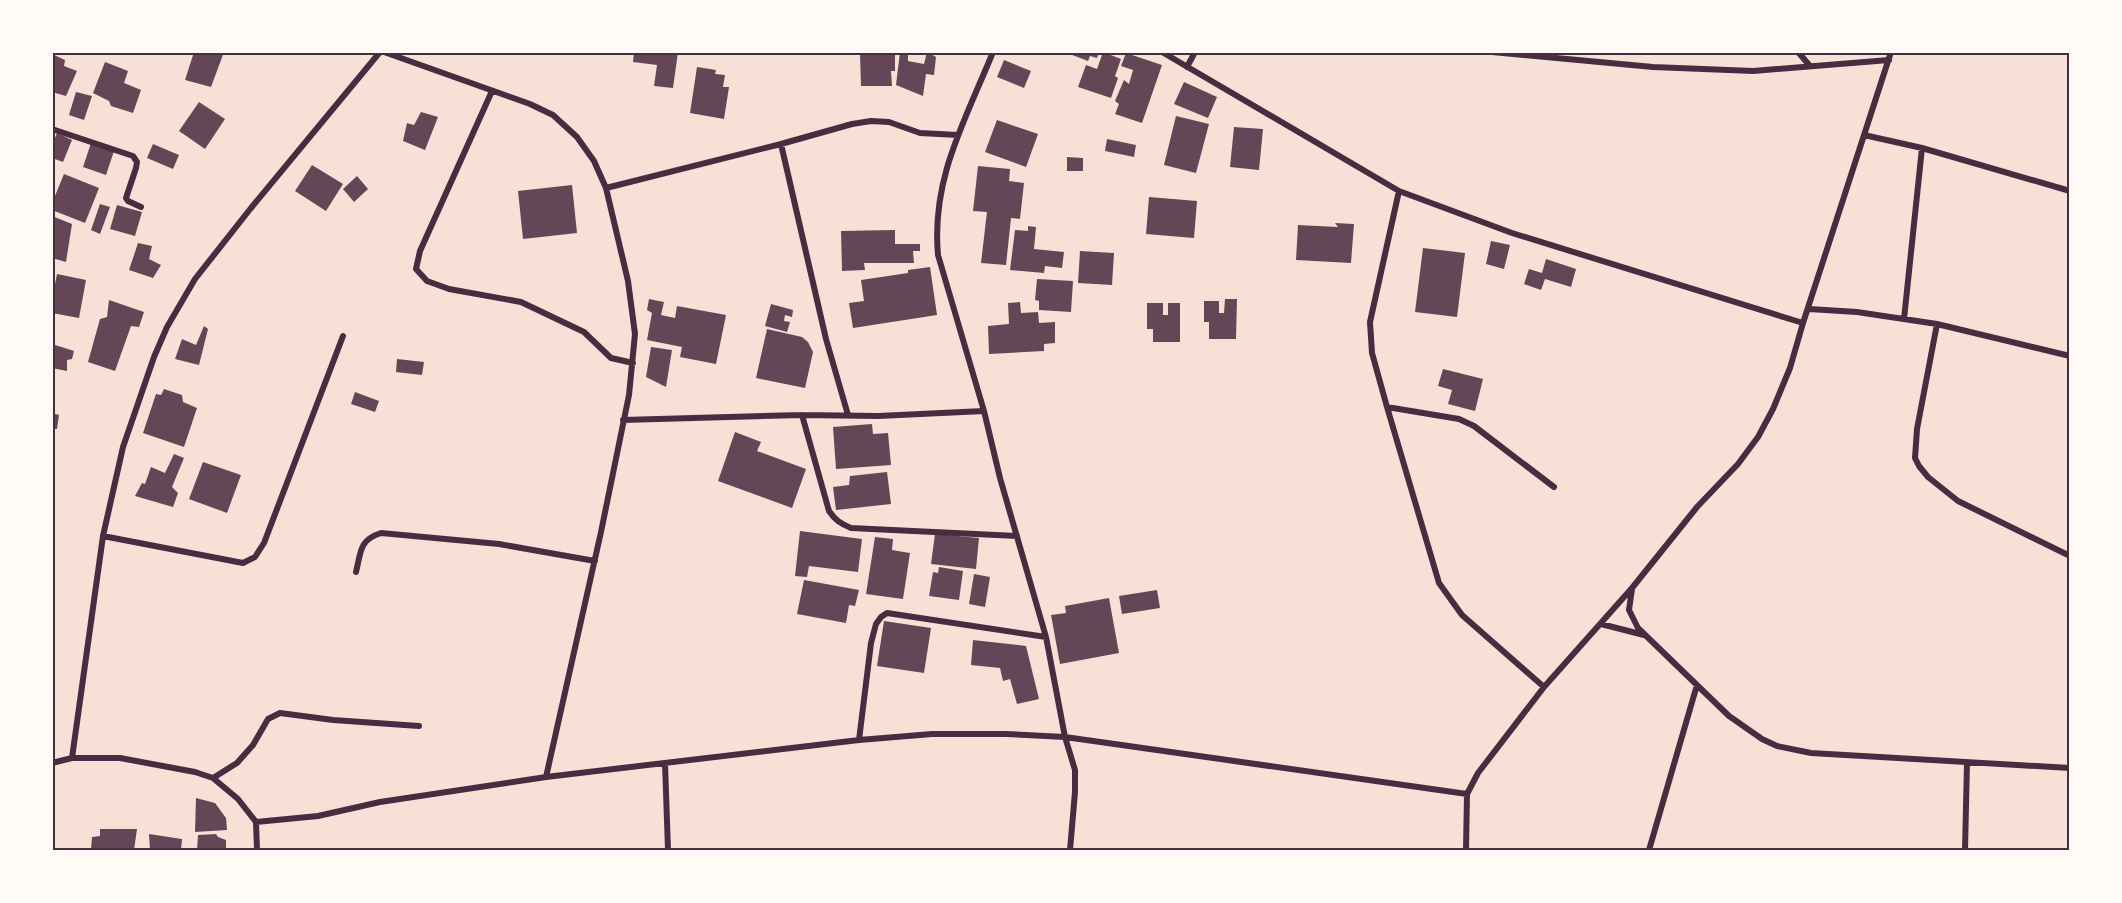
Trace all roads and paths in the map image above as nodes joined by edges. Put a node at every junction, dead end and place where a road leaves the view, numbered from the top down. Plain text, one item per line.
1 (382, 52) edge
2 (993, 52) edge
3 (1162, 52) edge
4 (1196, 52) edge
5 (1492, 52) edge
6 (1797, 52) edge
7 (1890, 56) edge
8 (1810, 66) junction
9 (1187, 67) junction
10 (492, 91) junction
11 (52, 129) edge
12 (958, 135) junction
13 (1864, 135) junction
14 (781, 144) junction
15 (1922, 148) junction
16 (606, 188) junction
17 (1399, 191) junction
18 (2070, 191) edge
19 (141, 207) dead end
20 (1809, 309) junction
21 (1904, 320) junction
22 (1803, 323) junction
23 (1937, 324) junction
24 (343, 336) dead end
25 (2070, 356) edge
26 (633, 363) junction
27 (1387, 407) junction
28 (984, 411) junction
29 (802, 415) junction
30 (848, 415) junction
31 (623, 420) junction
32 (1554, 487) dead end
33 (103, 536) junction
34 (1017, 536) junction
35 (2070, 556) edge
36 (595, 561) junction
37 (356, 572) dead end
38 (1632, 588) junction
39 (1601, 624) junction
40 (1645, 635) junction
41 (1046, 637) junction
42 (1697, 685) junction
43 (1544, 687) junction
44 (419, 726) dead end
45 (1065, 737) junction
46 (859, 740) junction
47 (72, 759) junction
48 (52, 763) edge
49 (665, 763) junction
50 (1966, 763) junction
51 (2070, 768) edge
52 (546, 777) junction
53 (213, 778) junction
54 (1467, 794) junction
55 (256, 822) junction
56 (258, 850) edge
57 (668, 850) edge
58 (1070, 850) edge
59 (1466, 850) edge
60 (1649, 850) edge
61 (1965, 850) edge

1 - 10 street
1 - 33 street
2 - 12 street
3 - 9 street
4 - 9 street
5 - 8 street
6 - 8 street
7 - 8 street
7 - 13 street
9 - 17 street
10 - 16 street
10 - 26 street
11 - 19 street
12 - 14 street
12 - 28 street
13 - 15 street
13 - 20 street
14 - 16 street
14 - 30 street
15 - 18 street
15 - 21 street
16 - 26 street
17 - 22 street
17 - 27 street
20 - 21 street
20 - 22 street
21 - 23 street
22 - 38 street
23 - 25 street
23 - 35 street
24 - 33 street
26 - 31 street
27 - 32 street
27 - 43 street
28 - 30 street
28 - 34 street
29 - 30 street
29 - 31 street
29 - 34 street
31 - 36 street
33 - 47 street
34 - 41 street
36 - 37 street
36 - 52 street
38 - 39 street
38 - 40 street
39 - 40 street
39 - 43 street
40 - 42 street
41 - 45 street
41 - 46 street
42 - 50 street
42 - 60 street
43 - 54 street
44 - 53 street
45 - 46 street
45 - 54 street
45 - 58 street
46 - 49 street
47 - 48 street
47 - 53 street
49 - 52 street
49 - 57 street
50 - 51 street
50 - 61 street
52 - 55 street
53 - 55 street
54 - 59 street
55 - 56 street

